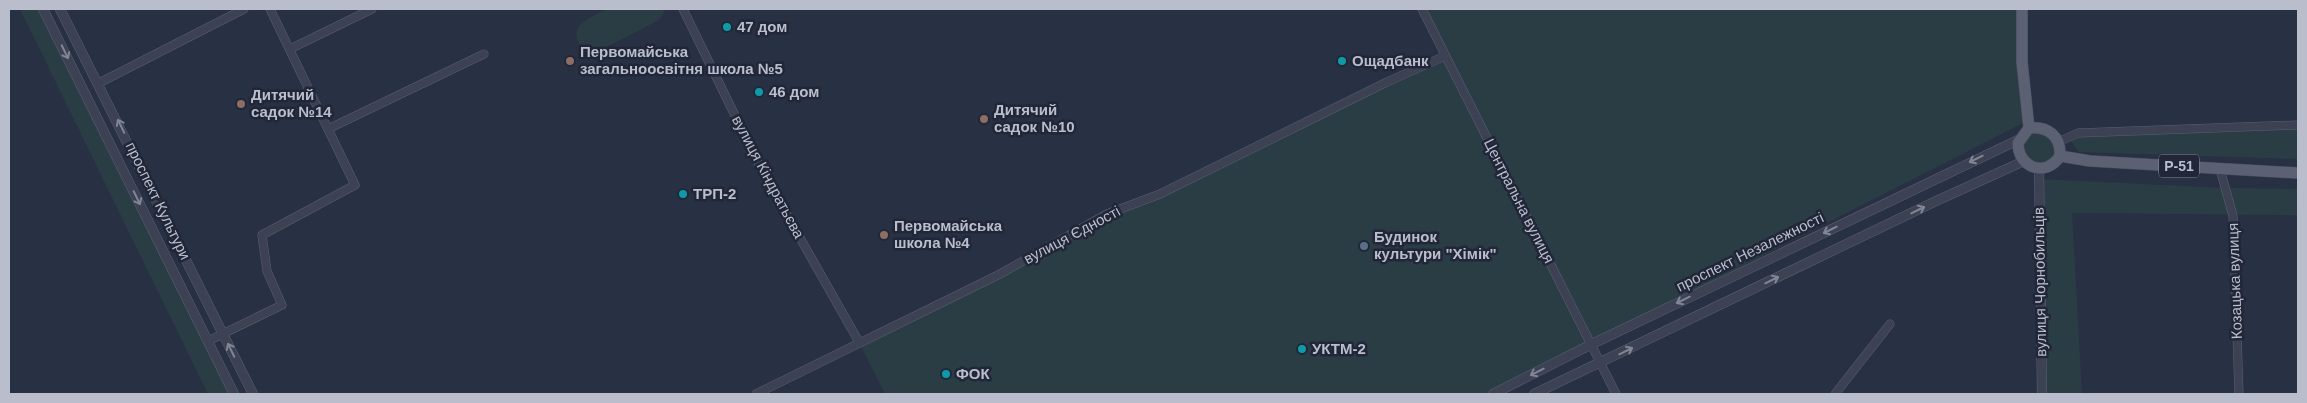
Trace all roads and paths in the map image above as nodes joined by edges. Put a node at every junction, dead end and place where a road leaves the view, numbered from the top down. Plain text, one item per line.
1 (43, 9) edge
2 (60, 9) edge
3 (244, 9) edge
4 (270, 9) edge
5 (372, 9) edge
6 (683, 9) edge
7 (1422, 9) edge
8 (2022, 9) edge
9 (290, 49) junction
10 (484, 54) dead end
11 (1445, 56) junction
12 (99, 83) junction
13 (2298, 125) edge
14 (2029, 128) junction
15 (328, 129) junction
16 (2020, 139) junction
17 (2058, 142) junction
18 (2060, 156) junction
19 (2024, 161) junction
20 (2039, 169) junction
21 (2220, 169) junction
22 (2298, 173) edge
23 (1890, 324) dead end
24 (223, 332) junction
25 (208, 341) junction
26 (858, 342) junction
27 (1592, 344) junction
28 (1601, 363) junction
29 (234, 394) edge
30 (253, 394) edge
31 (756, 394) edge
32 (1493, 394) edge
33 (1534, 394) edge
34 (1616, 394) edge
35 (1835, 394) edge
36 (2042, 394) edge
37 (2239, 394) edge

1 -> 25 street, проспект Культури
2 - 12 street, проспект Культури
3 - 12 street
4 - 9 street
5 - 9 street
6 - 26 street, вулиця Кіндратьєва
7 - 11 street, Центральна вулиця
8 - 14 main road
9 - 15 street
10 - 15 street
11 - 26 street, вулиця Єдності
11 - 27 street, Центральна вулиця
24 -> 12 street, проспект Культури
13 - 17 street
14 - 16 main road
14 - 17 main road
15 - 24 street
16 - 19 main road
16 -> 27 street, проспект Незалежності
17 - 18 main road
18 - 20 main road
18 - 21 main road, Р-51
19 - 20 main road
28 -> 19 street
20 - 36 street, вулиця Чорнобильців
21 - 22 main road, Р-51
21 - 37 street, Козацька вулиця
23 - 35 street
24 - 25 street
30 -> 24 street, проспект Культури
25 - 29 street, проспект Культури
26 - 31 street, вулиця Єдності
27 - 28 street, Центральна вулиця
27 -> 32 street, проспект Незалежності
28 - 33 street
28 - 34 street, Центральна вулиця

